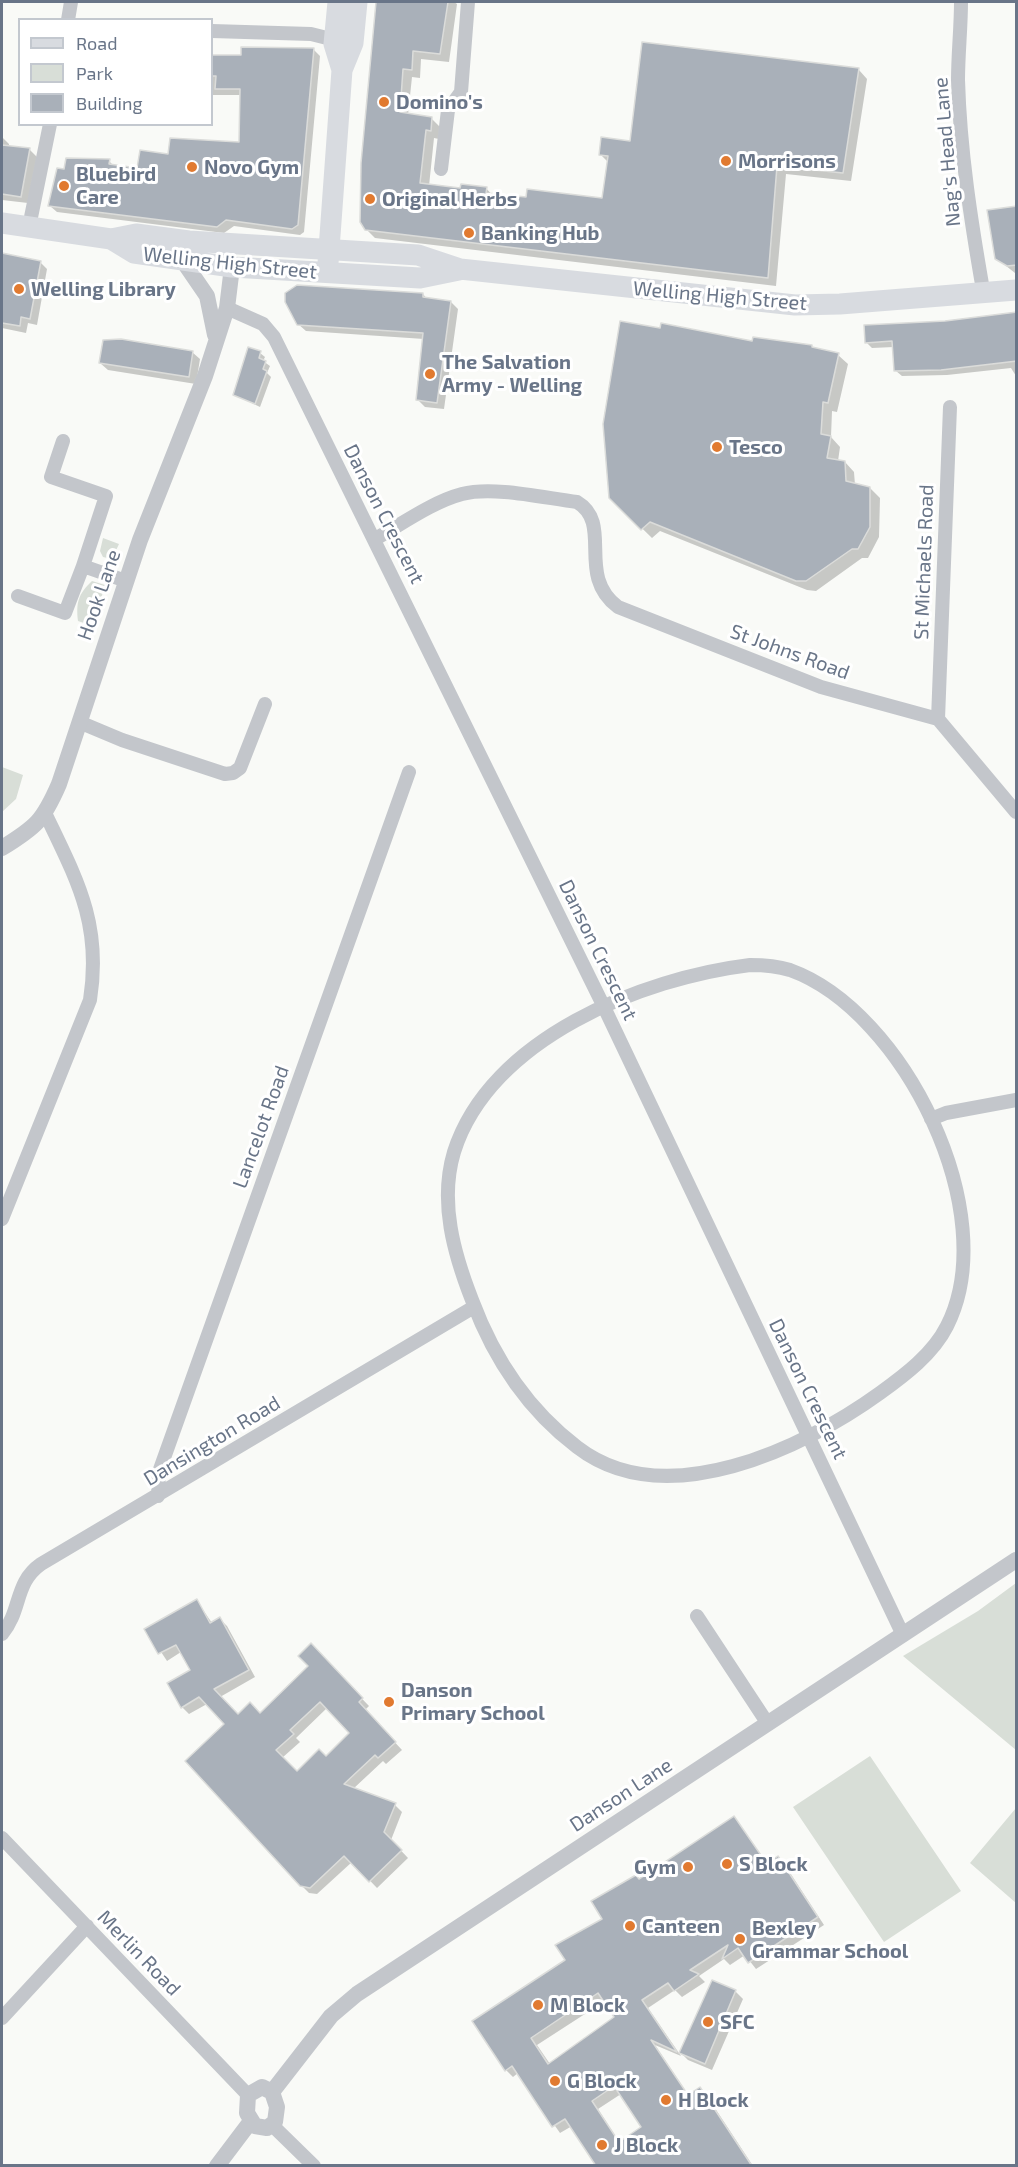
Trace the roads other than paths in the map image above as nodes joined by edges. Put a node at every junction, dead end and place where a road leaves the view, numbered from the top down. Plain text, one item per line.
1 (70, 2) edge
2 (338, 2) edge
3 (357, 2) edge
4 (468, 2) edge
5 (961, 6) edge
6 (68, 18) edge
7 (213, 31) edge
8 (335, 40) junction
9 (342, 70) junction
10 (50, 126) edge
11 (441, 169) dead end
12 (2, 223) edge
13 (28, 227) junction
14 (329, 250) junction
15 (186, 251) junction
16 (232, 267) junction
17 (459, 269) junction
18 (328, 273) junction
19 (1017, 290) edge
20 (983, 291) junction
21 (227, 308) junction
22 (216, 339) junction
23 (950, 407) dead end
24 (63, 441) dead end
25 (375, 539) junction
26 (83, 566) junction
27 (126, 581) junction
28 (18, 596) dead end
29 (265, 704) dead end
30 (938, 719) junction
31 (79, 722) junction
32 (409, 772) dead end
33 (1017, 812) edge
34 (45, 815) junction
35 (2, 848) edge
36 (604, 1007) junction
37 (1017, 1100) edge
38 (931, 1119) junction
39 (2, 1219) edge
40 (474, 1307) junction
41 (809, 1437) junction
42 (158, 1496) junction
43 (1017, 1560) edge
44 (697, 1616) dead end
45 (2, 1634) edge
46 (903, 1635) junction
47 (768, 1724) junction
48 (2, 1838) edge
49 (87, 1926) junction
50 (2, 2018) edge
51 (272, 2092) junction
52 (248, 2095) junction
53 (251, 2121) junction
54 (272, 2125) junction
55 (217, 2166) edge
56 (314, 2166) edge

1 - 6 street
2 - 8 main road
3 - 9 main road
4 - 11 street
5 - 20 street, Nag's Head Lane
7 - 8 street
8 - 9 main road
9 - 14 main road
10 - 13 street
12 - 13 main road
13 - 15 main road
14 - 15 main road, Welling High Street
14 - 17 main road, Welling High Street
14 - 18 main road
15 - 16 main road, Welling High Street
15 - 22 street, Hook Lane
16 - 18 main road, Welling High Street
16 - 21 street, Hook Lane
17 - 18 main road, Welling High Street
17 - 20 main road, Welling High Street
19 - 20 main road, Welling High Street
21 - 22 street, Hook Lane
21 - 25 street, Danson Crescent
22 - 27 street, Hook Lane
23 - 30 street, St Michaels Road
24 - 26 street
25 - 30 street, St Johns Road
25 - 36 street, Danson Crescent
26 - 27 street
26 - 28 street
27 - 31 street, Hook Lane
29 - 31 street
30 - 33 street
31 - 34 street, Hook Lane
32 - 42 street, Lancelot Road
34 - 35 street, Hook Lane
34 - 39 street
36 - 38 street
36 - 40 street
36 - 41 street, Danson Crescent
37 - 38 street
38 - 41 street
40 - 41 street
40 - 42 street, Dansington Road
41 - 46 street, Danson Crescent
42 - 45 street, Dansington Road
43 - 46 street, Danson Lane
44 - 47 street
46 - 47 street, Danson Lane
47 - 51 street, Danson Lane
48 - 49 street, Merlin Road
49 - 50 street
49 - 52 street, Merlin Road
51 - 52 street
51 - 54 street
52 - 53 street
53 - 54 street
53 - 55 street
54 - 56 street

